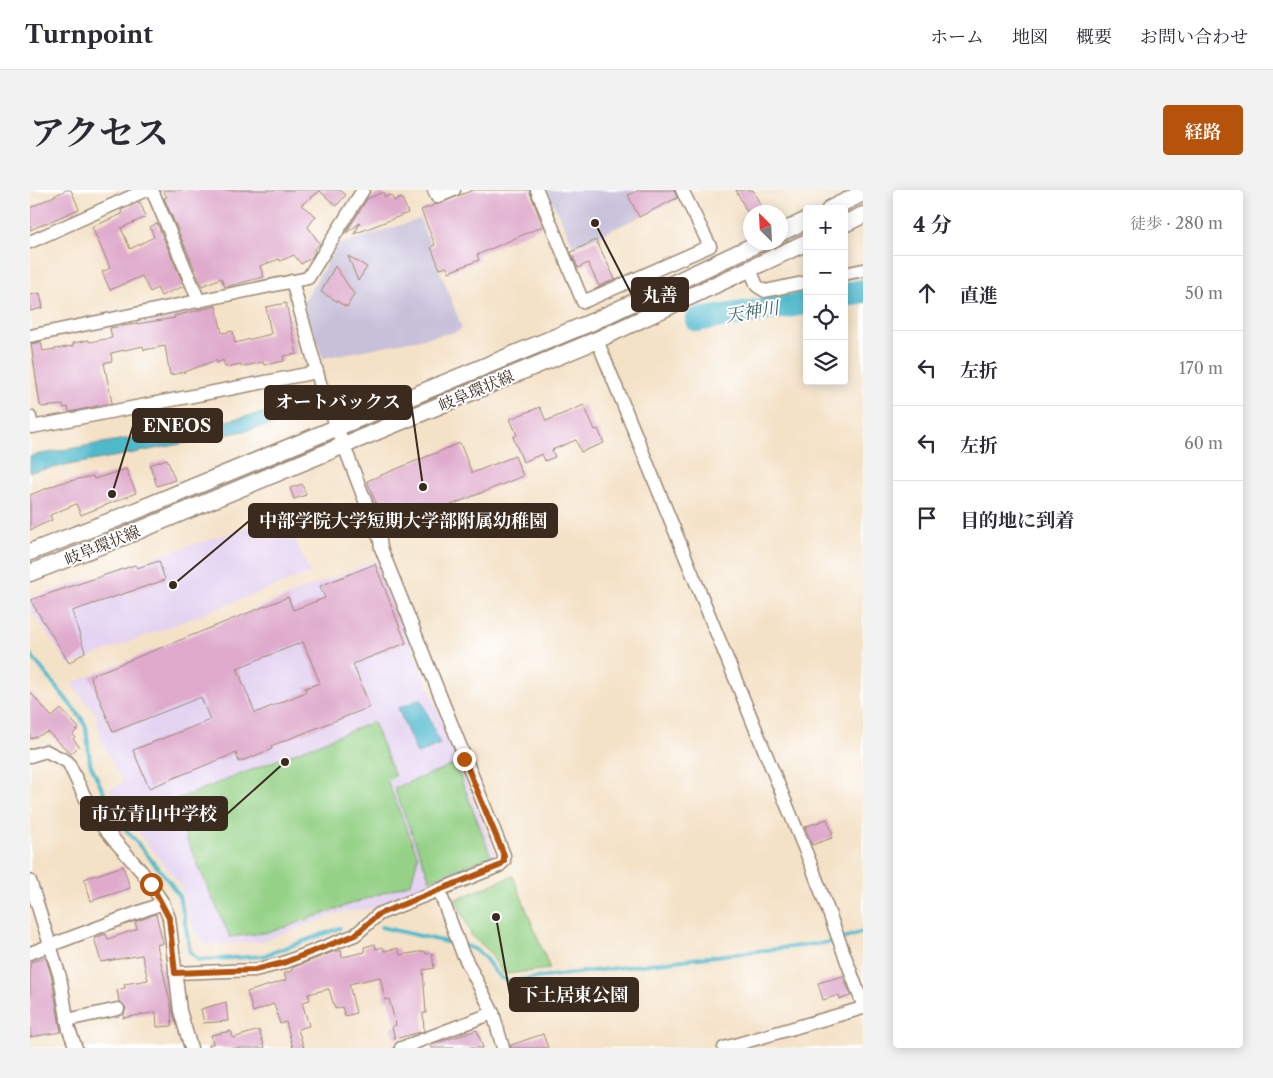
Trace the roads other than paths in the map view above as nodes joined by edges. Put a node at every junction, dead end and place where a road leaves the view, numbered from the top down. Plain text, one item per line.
1 (146, 190) edge
2 (152, 190) edge
3 (363, 190) edge
4 (434, 190) edge
5 (454, 190) edge
6 (537, 190) edge
7 (682, 190) edge
8 (863, 193) edge
9 (838, 205) edge
10 (863, 215) edge
11 (803, 222) edge
12 (848, 222) edge
13 (788, 229) edge
14 (30, 242) edge
15 (803, 244) edge
16 (744, 250) edge
17 (750, 269) junction
18 (863, 270) edge
19 (848, 273) edge
20 (292, 281) junction
21 (803, 283) edge
22 (199, 301) junction
23 (30, 336) edge
24 (597, 340) junction
25 (319, 377) junction
26 (30, 417) edge
27 (336, 424) junction
28 (344, 446) junction
29 (30, 552) edge
30 (30, 573) edge
31 (30, 756) edge
32 (30, 881) edge
33 (439, 890) junction
34 (163, 903) junction
35 (48, 944) junction
36 (30, 952) edge
37 (175, 973) junction
38 (863, 1006) edge
39 (118, 1009) dead end
40 (493, 1013) junction
41 (67, 1020) junction
42 (76, 1048) edge
43 (191, 1048) edge
44 (401, 1048) edge
45 (503, 1048) edge
46 (724, 1048) edge

1 - 14 street
2 - 22 street
3 - 20 street
4 - 5 street
6 - 7 street
8 - 9 main road
10 - 12 main road
11 - 13 main road
15 - 17 main road, 岐阜環状線
16 - 27 main road, 岐阜環状線
17 - 21 street
17 - 24 main road, 岐阜環状線
18 - 19 street
20 - 22 street
20 - 25 street
22 - 23 street
24 - 28 main road, 岐阜環状線
24 - 38 street
25 - 26 street
25 - 27 street
27 - 28 street
27 - 29 main road, 岐阜環状線
28 - 30 main road, 岐阜環状線
28 - 33 street
31 - 34 street
32 - 35 street
33 - 37 street
33 - 40 street
34 - 35 street
34 - 37 street
35 - 36 street
35 - 41 street
37 - 43 street
38 - 46 street
39 - 41 street
40 - 44 street
40 - 45 street
41 - 42 street

